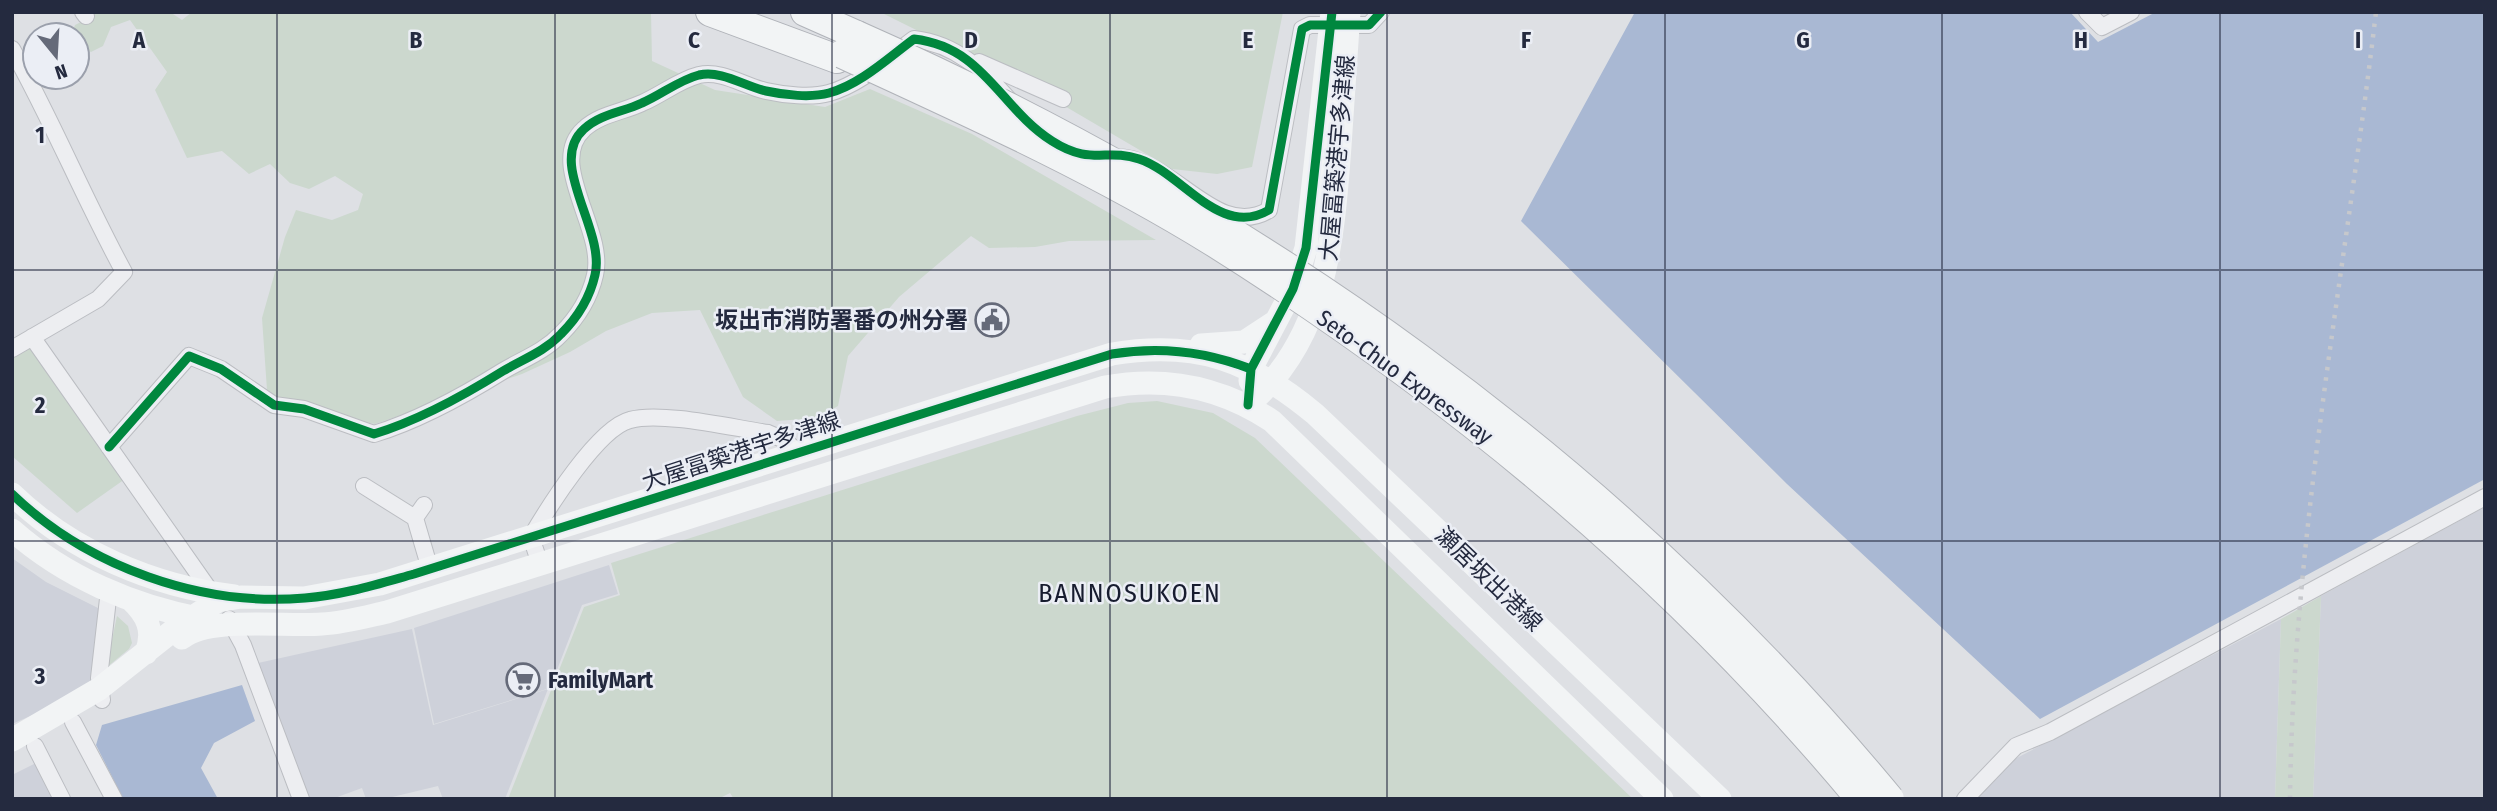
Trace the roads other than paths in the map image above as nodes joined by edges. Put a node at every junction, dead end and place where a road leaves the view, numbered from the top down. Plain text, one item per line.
1 (710, 12) edge
2 (753, 12) edge
3 (805, 12) edge
4 (1381, 12) edge
5 (2087, 12) edge
6 (2131, 12) edge
7 (1340, 19) edge
8 (850, 36) edge
9 (12, 49) edge
10 (964, 56) junction
11 (1063, 99) dead end
12 (1283, 311) junction
13 (32, 337) junction
14 (12, 349) edge
15 (1112, 354) junction
16 (1251, 369) junction
17 (1275, 383) junction
18 (1248, 405) junction
19 (928, 412) junction
20 (938, 440) junction
21 (109, 447) junction
22 (800, 453) junction
23 (364, 486) dead end
24 (12, 494) edge
25 (2485, 497) edge
26 (12, 530) edge
27 (531, 537) junction
28 (540, 564) junction
29 (430, 569) junction
30 (143, 574) junction
31 (119, 595) junction
32 (215, 597) junction
33 (233, 624) junction
34 (181, 626) junction
35 (146, 653) junction
36 (101, 695) junction
37 (73, 722) junction
38 (12, 740) edge
39 (35, 746) junction
40 (12, 757) edge
41 (62, 799) edge
42 (114, 799) edge
43 (301, 799) edge
44 (1662, 799) edge
45 (1720, 799) edge
46 (1860, 799) edge
47 (1890, 799) edge
48 (1965, 799) edge

1 - 8 highway
2 - 8 highway
3 - 8 highway
4 - 7 street
5 - 6 street
7 - 10 street
7 - 12 main road, 大屋冨築港宇多津線
7 - 17 main road, 大屋冨築港宇多津線
8 - 46 highway, Seto-Chuo Expressway, bridge
8 - 47 highway, Seto-Chuo Expressway, bridge
9 - 13 street
10 - 11 street
10 - 21 street
12 - 15 main road
12 - 16 main road, 大屋冨築港宇多津線
13 - 14 street
13 - 21 street
15 - 16 main road, 大屋冨築港宇多津線
15 - 19 main road, 大屋冨築港宇多津線
16 - 17 main road, 瀬居坂出港線
16 - 18 main road, 大屋冨築港宇多津線
17 - 18 main road, 大屋冨築港宇多津線
17 - 45 main road, 瀬居坂出港線
18 - 20 main road, 大屋冨築港宇多津線
18 - 44 main road, 瀬居坂出港線
19 - 20 main road
19 - 22 main road, 大屋冨築港宇多津線
20 - 28 main road, 大屋冨築港宇多津線
21 - 32 street
22 - 27 main road, 大屋冨築港宇多津線
22 - 27 street
23 - 29 street
24 - 30 main road
25 - 48 street
26 - 31 main road
27 - 28 street
27 - 29 main road, 大屋冨築港宇多津線
28 - 33 main road, 大屋冨築港宇多津線
29 - 32 main road, 大屋冨築港宇多津線
30 - 32 main road
30 - 34 main road
31 - 34 main road
31 - 35 main road
31 - 36 street
32 - 33 street
32 - 34 main road, 大屋冨築港宇多津線
33 - 34 main road
33 - 34 main road, 大屋冨築港宇多津線
33 - 43 street
34 - 35 main road, 大屋冨築港宇多津線
34 - 36 main road, 大屋冨築港宇多津線
35 - 36 main road, 大屋冨築港宇多津線
36 - 37 main road, 大屋冨築港宇多津線
36 - 38 main road, 大屋冨築港宇多津線
37 - 39 main road, 大屋冨築港宇多津線
37 - 42 street
39 - 40 main road, 大屋冨築港宇多津線
39 - 41 street

